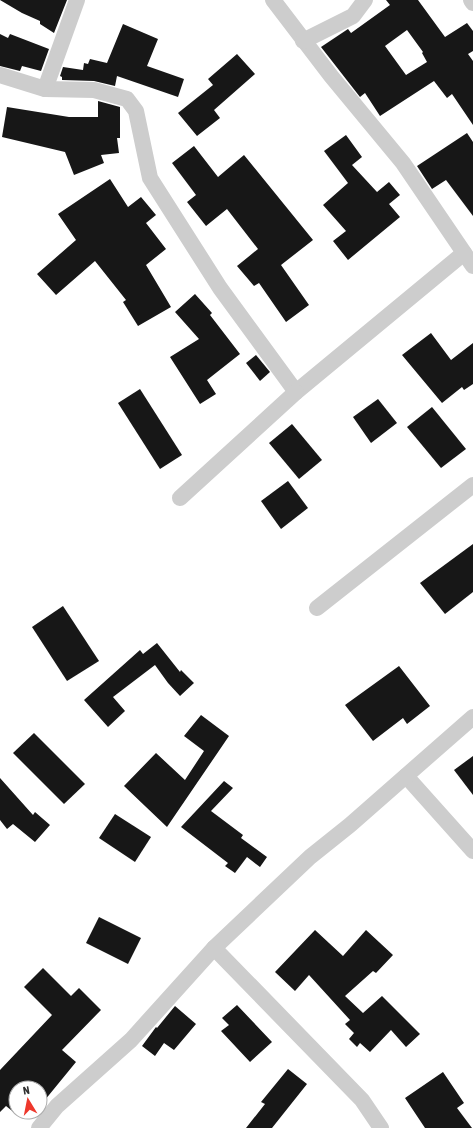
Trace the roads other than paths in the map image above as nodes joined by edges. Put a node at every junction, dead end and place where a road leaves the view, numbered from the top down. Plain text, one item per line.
1 (77, 0) edge
2 (273, 0) edge
3 (365, 0) edge
4 (471, 0) edge
5 (473, 3) edge
6 (303, 41) junction
7 (0, 75) edge
8 (45, 89) junction
9 (464, 253) junction
10 (473, 266) edge
11 (296, 392) junction
12 (473, 486) edge
13 (180, 498) dead end
14 (317, 608) dead end
15 (473, 717) edge
16 (406, 776) junction
17 (473, 851) edge
18 (214, 948) junction
19 (39, 1128) edge
20 (381, 1128) edge

1 - 8 street
2 - 6 street
3 - 6 street
4 - 5 street
6 - 9 street
7 - 8 street
8 - 11 street
9 - 10 street
9 - 11 street
11 - 13 street
12 - 14 street
15 - 16 street
16 - 17 street
16 - 18 street
18 - 19 street
18 - 20 street

